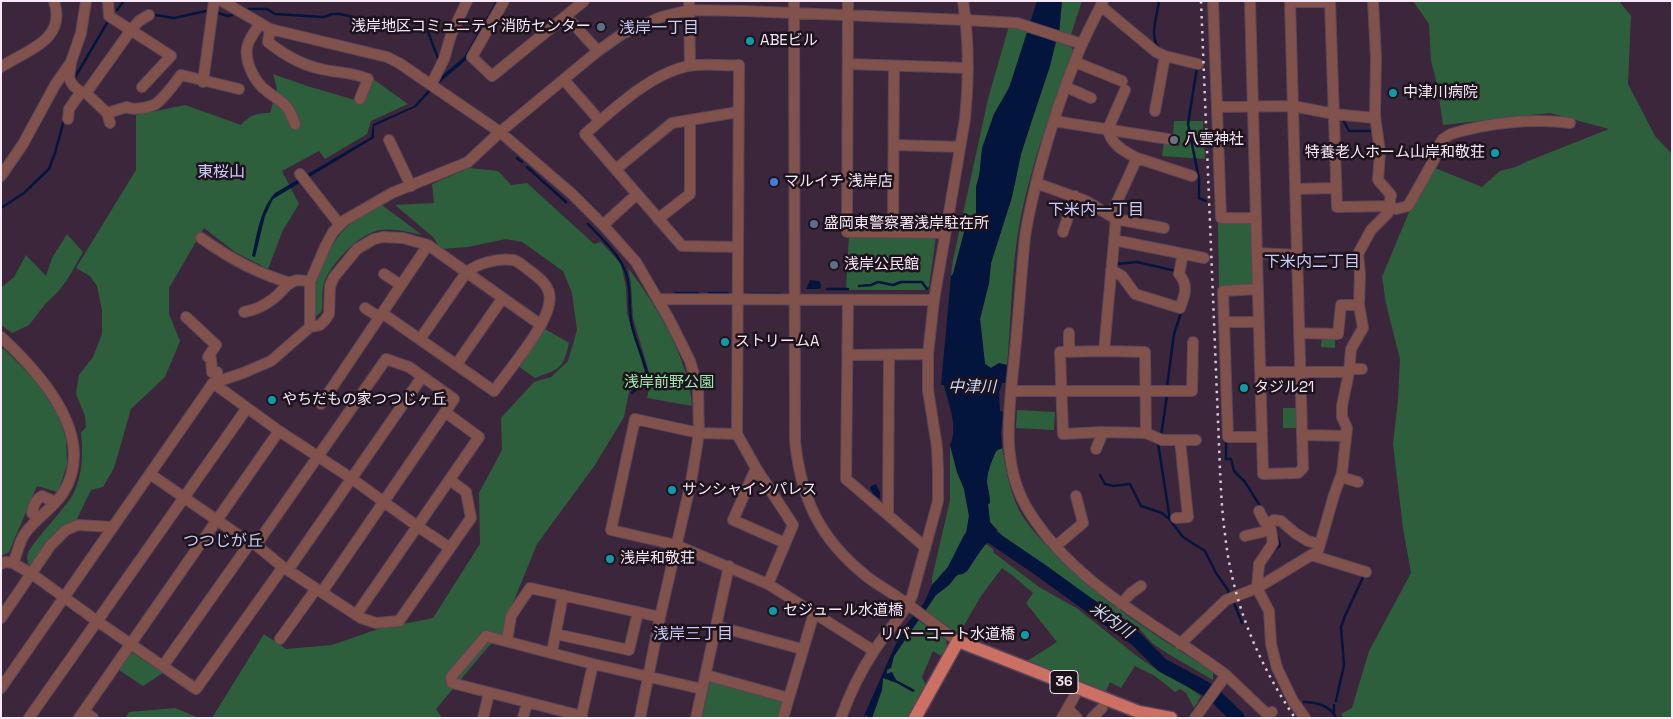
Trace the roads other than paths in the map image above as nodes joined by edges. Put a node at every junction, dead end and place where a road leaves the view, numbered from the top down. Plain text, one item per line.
1 (54, 1) edge
2 (86, 1) edge
3 (108, 1) edge
4 (223, 1) edge
5 (467, 1) edge
6 (504, 1) edge
7 (584, 1) edge
8 (794, 1) edge
9 (848, 1) edge
10 (963, 1) edge
11 (1213, 1) edge
12 (1250, 1) edge
13 (1290, 1) edge
14 (1373, 1) edge
15 (1330, 2) edge
16 (1102, 4) edge
17 (689, 6) edge
18 (794, 13) junction
19 (149, 15) dead end
20 (848, 15) junction
21 (566, 16) junction
22 (966, 20) junction
23 (260, 24) junction
24 (270, 29) junction
25 (131, 30) junction
26 (1079, 43) junction
27 (598, 51) junction
28 (1165, 56) junction
29 (71, 62) junction
30 (1076, 62) junction
31 (848, 64) junction
32 (1198, 64) dead end
33 (1, 66) edge
34 (690, 66) junction
35 (894, 66) junction
36 (968, 68) junction
37 (564, 80) junction
38 (203, 82) junction
39 (431, 85) junction
40 (142, 87) dead end
41 (1066, 87) junction
42 (239, 89) dead end
43 (83, 92) junction
44 (1091, 98) dead end
45 (360, 99) dead end
46 (1293, 106) junction
47 (1217, 107) junction
48 (1252, 107) junction
49 (1155, 111) dead end
50 (738, 112) junction
51 (107, 113) junction
52 (1334, 114) junction
53 (1375, 118) junction
54 (68, 119) dead end
55 (690, 120) junction
56 (600, 121) junction
57 (1054, 121) junction
58 (1570, 123) dead end
59 (110, 124) dead end
60 (295, 124) dead end
61 (1108, 129) junction
62 (500, 132) junction
63 (1168, 139) dead end
64 (389, 140) dead end
65 (894, 145) junction
66 (960, 147) junction
67 (1136, 158) junction
68 (616, 168) junction
69 (1, 176) edge
70 (1192, 176) dead end
71 (303, 178) dead end
72 (1036, 183) junction
73 (411, 186) junction
74 (1336, 188) junction
75 (1295, 189) junction
76 (637, 194) junction
77 (1074, 196) junction
78 (1390, 206) junction
79 (1113, 217) junction
80 (1256, 218) junction
81 (658, 219) junction
82 (604, 224) junction
83 (340, 225) junction
84 (1164, 228) dead end
85 (893, 232) junction
86 (1063, 232) dead end
87 (945, 233) junction
88 (200, 238) dead end
89 (1114, 240) junction
90 (428, 245) junction
91 (737, 247) junction
92 (1257, 253) junction
93 (1183, 254) junction
94 (1297, 255) junction
95 (1204, 258) dead end
96 (1111, 270) junction
97 (466, 273) junction
98 (384, 274) dead end
99 (310, 282) junction
100 (291, 283) junction
101 (401, 285) junction
102 (1258, 289) junction
103 (502, 299) junction
104 (658, 299) junction
105 (795, 299) junction
106 (737, 300) junction
107 (848, 300) junction
108 (934, 300) junction
109 (1359, 305) junction
110 (365, 308) dead end
111 (244, 312) dead end
112 (380, 315) junction
113 (186, 317) dead end
114 (1224, 322) junction
115 (1259, 322) junction
116 (541, 325) junction
117 (310, 327) junction
118 (1299, 332) junction
119 (1069, 333) dead end
120 (1, 337) edge
121 (420, 339) junction
122 (1193, 342) dead end
123 (1070, 351) junction
124 (1104, 351) junction
125 (928, 354) junction
126 (848, 355) junction
127 (889, 355) junction
128 (456, 365) junction
129 (1362, 369) dead end
130 (1349, 370) junction
131 (1260, 372) junction
132 (1300, 373) junction
133 (422, 377) junction
134 (216, 382) junction
135 (1062, 390) junction
136 (1011, 391) junction
137 (1145, 392) junction
138 (321, 404) dead end
139 (247, 408) junction
140 (445, 412) junction
141 (279, 431) junction
142 (1102, 432) junction
143 (699, 433) junction
144 (1146, 433) junction
145 (737, 434) junction
146 (1303, 435) junction
147 (1346, 436) junction
148 (1262, 437) junction
149 (1180, 440) junction
150 (1196, 440) dead end
151 (1096, 449) dead end
152 (319, 457) junction
153 (756, 468) junction
154 (150, 474) junction
155 (351, 478) junction
156 (1341, 478) junction
157 (450, 480) junction
158 (1358, 482) dead end
159 (1076, 496) dead end
160 (184, 497) junction
161 (384, 503) junction
162 (1259, 511) dead end
163 (888, 515) junction
164 (1176, 518) dead end
165 (217, 520) junction
166 (417, 526) junction
167 (113, 527) junction
168 (1270, 527) junction
169 (1245, 536) dead end
170 (785, 543) junction
171 (253, 544) junction
172 (676, 544) junction
173 (1320, 544) junction
174 (1056, 546) junction
175 (926, 547) junction
176 (450, 548) junction
177 (1311, 555) junction
178 (13, 563) junction
179 (1, 564) edge
180 (729, 566) junction
181 (286, 569) junction
182 (1366, 572) dead end
183 (32, 574) junction
184 (768, 584) junction
185 (1141, 586) dead end
186 (1257, 588) junction
187 (319, 591) junction
188 (563, 595) junction
189 (64, 598) junction
190 (1121, 604) junction
191 (908, 605) junction
192 (638, 612) junction
193 (814, 613) junction
194 (356, 616) junction
195 (660, 617) junction
196 (1, 618) edge
197 (96, 621) junction
198 (716, 626) junction
199 (556, 634) junction
200 (280, 639) dead end
201 (507, 640) junction
202 (958, 641) junction
203 (1180, 644) junction
204 (131, 645) junction
205 (802, 649) junction
206 (874, 651) junction
207 (552, 652) junction
208 (593, 664) junction
209 (163, 666) junction
210 (706, 675) junction
211 (649, 677) junction
212 (1224, 679) junction
213 (1078, 687) junction
214 (1, 688) edge
215 (702, 689) junction
216 (489, 693) junction
217 (789, 698) junction
218 (527, 702) junction
219 (1102, 708) dead end
220 (1272, 712) dead end
221 (1065, 713) edge
222 (82, 714) edge
223 (1198, 714) edge
224 (1136, 715) edge
225 (582, 717) edge
226 (29, 718) edge
227 (93, 718) edge
228 (483, 718) edge
229 (523, 718) edge
230 (640, 718) edge
231 (696, 718) edge
232 (783, 718) edge
233 (841, 718) edge
234 (915, 718) edge
235 (1077, 718) edge
236 (1092, 718) edge
237 (1171, 718) edge
238 (1305, 718) edge

1 - 33 street
2 - 29 street
3 - 25 street
4 - 23 street
4 - 38 street
5 - 39 street
6 - 21 street
7 - 21 street
8 - 18 street
9 - 20 street
10 - 22 street
11 - 47 street
12 - 48 street
13 - 15 street
13 - 46 street
14 - 53 street
15 - 52 street
16 - 26 street
16 - 28 street
17 - 18 street
17 - 27 street
17 - 34 street
18 - 20 street
18 - 105 street
19 - 25 street
20 - 22 street
20 - 31 street
21 - 27 street
22 - 26 street
22 - 36 street
23 - 24 street
23 - 60 street
24 - 39 street
24 - 45 street
25 - 40 street
25 - 43 street
26 - 30 street
27 - 37 street
28 - 32 street
28 - 49 street
29 - 43 street
29 - 69 street
30 - 41 street
30 - 61 street
31 - 35 street
31 - 85 street
34 - 50 street
34 - 56 street
35 - 36 street
35 - 65 street
36 - 66 street
37 - 56 street
37 - 62 street
38 - 42 street
38 - 51 street
39 - 62 street
41 - 44 street
41 - 57 street
43 - 51 street
43 - 54 street
46 - 48 street
46 - 52 street
46 - 75 street
47 - 48 street
47 - 80 street
48 - 80 street
50 - 55 street
50 - 91 street
51 - 59 street
52 - 53 street
52 - 74 street
53 - 78 street
55 - 68 street
55 - 81 street
56 - 68 street
57 - 61 street
57 - 72 street
58 - 78 street
61 - 63 street
61 - 67 street
62 - 73 street
62 - 82 street
64 - 73 street
65 - 66 street
65 - 85 street
66 - 87 street
67 - 70 street
67 - 79 street
68 - 76 street
71 - 83 street
72 - 77 street
72 - 136 street
73 - 83 street
74 - 75 street
74 - 78 street
75 - 94 street
76 - 81 street
76 - 82 street
77 - 79 street
77 - 86 street
78 - 109 street
79 - 84 street
79 - 89 street
80 - 92 street
81 - 91 street
82 - 104 street
83 - 99 street
85 - 87 street
87 - 108 street
88 - 100 street
89 - 93 street
89 - 96 street
90 - 97 street
90 - 101 street
90 - 117 street
91 - 106 street
92 - 94 street
92 - 102 street
93 - 95 street
93 - 96 street
94 - 118 street
96 - 124 street
97 - 103 street
97 - 116 street
97 - 121 street
98 - 101 street
99 - 100 street
99 - 117 street
100 - 111 street
101 - 112 street
102 - 114 street
102 - 115 street
103 - 116 street
103 - 128 street
104 - 106 street
104 - 143 street
105 - 106 street
105 - 107 street
105 - 191 street
106 - 145 street
107 - 108 street
107 - 126 street
108 - 125 street
109 - 118 street
109 - 130 street
110 - 112 street
112 - 121 street
112 - 138 street
113 - 134 street
114 - 115 street
114 - 148 street
115 - 131 street
116 - 128 street
117 - 134 street
118 - 132 street
119 - 123 street
120 - 178 street
121 - 128 street
122 - 137 street
123 - 124 street
123 - 135 street
124 - 137 street
125 - 127 street
125 - 175 street
126 - 127 street
126 - 163 street
127 - 163 street
129 - 130 street
130 - 132 street
130 - 147 street
131 - 132 street
131 - 148 street
132 - 146 street
133 - 140 street
133 - 152 street
133 - 155 street
134 - 139 street
134 - 154 street
135 - 136 street
135 - 137 street
135 - 142 street
136 - 174 street
137 - 144 street
139 - 141 street
139 - 160 street
140 - 157 street
140 - 161 street
141 - 152 street
141 - 165 street
142 - 144 street
142 - 151 street
143 - 145 street
143 - 172 street
143 - 172 street
144 - 149 street
145 - 153 street
146 - 147 street
146 - 148 street
147 - 156 street
149 - 150 street
149 - 164 street
152 - 155 street
152 - 171 street
153 - 170 street
153 - 170 street
154 - 160 street
154 - 167 street
155 - 161 street
155 - 181 street
156 - 158 street
156 - 173 street
157 - 166 street
157 - 176 street
159 - 174 street
160 - 165 street
160 - 197 street
161 - 166 street
161 - 187 street
162 - 168 street
163 - 175 street
165 - 171 street
165 - 204 street
166 - 176 street
166 - 194 street
167 - 183 street
167 - 189 street
168 - 169 street
168 - 173 street
168 - 186 street
170 - 184 street
171 - 181 street
171 - 209 street
172 - 180 street
172 - 195 street
173 - 177 street
174 - 190 street
175 - 191 street
176 - 194 street
177 - 182 street
177 - 186 street
178 - 179 street
178 - 183 street
180 - 184 street
180 - 198 street
181 - 187 street
181 - 209 street
183 - 189 street
183 - 196 street
184 - 193 street
185 - 190 street
186 - 203 street
186 - 238 street
187 - 194 street
187 - 200 street
188 - 192 street
188 - 199 street
188 - 201 street
189 - 197 street
189 - 214 street
190 - 203 street
191 - 202 street
191 - 206 street
192 - 195 street
192 - 199 street
193 - 205 street
193 - 206 street
195 - 211 street
197 - 204 street
197 - 226 street
198 - 205 street
198 - 210 street
199 - 207 street
201 - 207 street
201 - 216 street
202 - 213 main road, 36
202 - 234 main road
203 - 212 street
204 - 209 street
204 - 222 street
205 - 217 street
206 - 233 street
207 - 208 street
208 - 211 street
208 - 225 street
210 - 215 street
210 - 217 street
211 - 215 street
211 - 230 street
212 - 220 street
212 - 223 street
213 - 221 street
213 - 224 main road, 36
215 - 231 street
216 - 218 street
216 - 228 street
217 - 232 street
218 - 225 street
218 - 229 street
219 - 236 street
221 - 235 street
222 - 227 street
224 - 237 main road, 36

